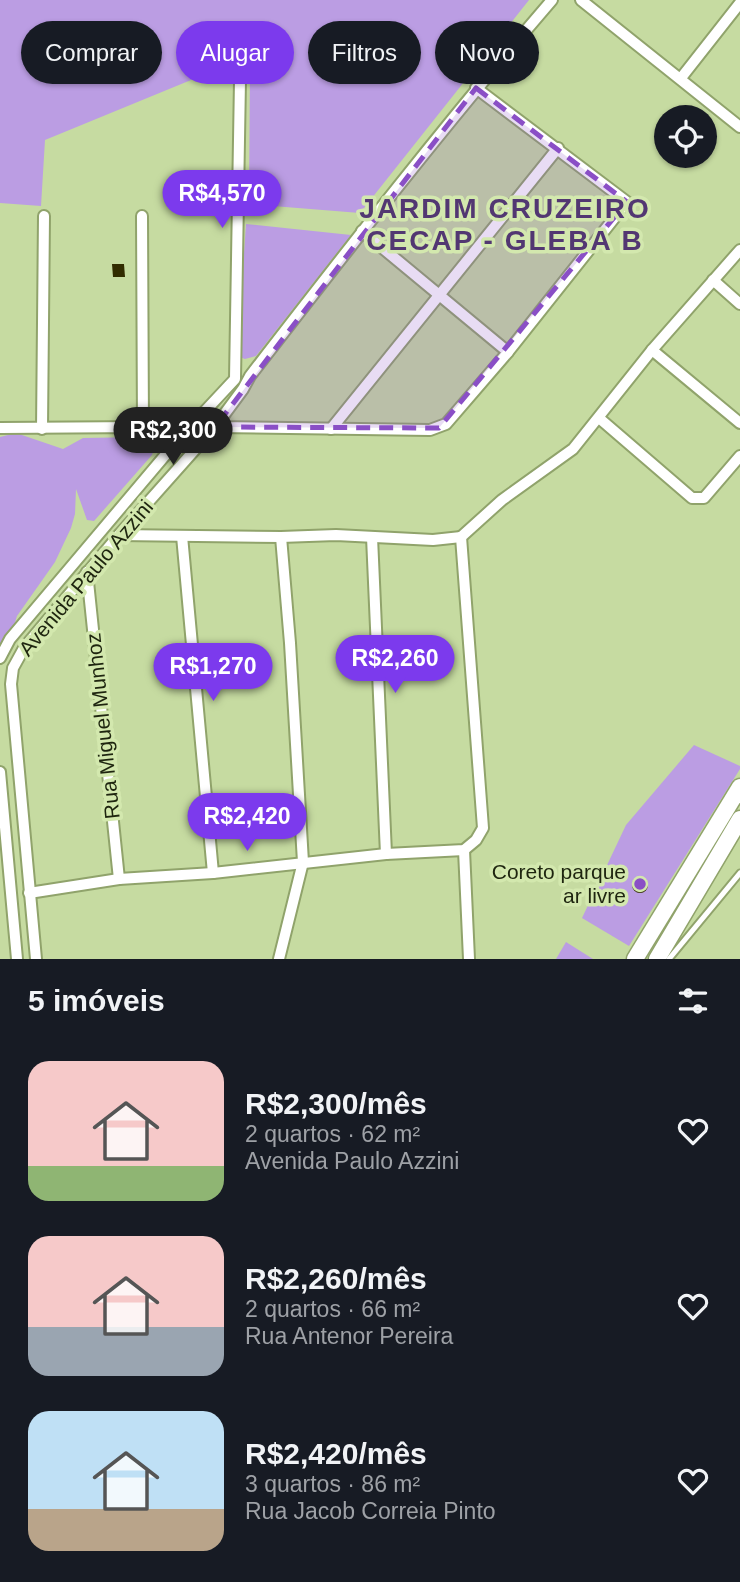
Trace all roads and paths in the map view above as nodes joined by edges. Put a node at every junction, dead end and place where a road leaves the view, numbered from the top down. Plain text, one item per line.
1 (552, 0) edge
2 (581, 0) edge
3 (740, 3) edge
4 (681, 78) junction
5 (240, 84) edge
6 (476, 88) junction
7 (740, 127) edge
8 (558, 148) junction
9 (44, 216) dead end
10 (142, 216) dead end
11 (362, 231) junction
12 (740, 250) edge
13 (713, 280) junction
14 (440, 295) junction
15 (740, 304) edge
16 (652, 350) junction
17 (508, 352) junction
18 (250, 376) junction
19 (235, 380) junction
20 (243, 389) junction
21 (599, 418) junction
22 (194, 423) junction
23 (740, 423) edge
24 (143, 427) junction
25 (215, 427) junction
26 (0, 428) edge
27 (42, 429) junction
28 (331, 429) junction
29 (178, 440) junction
30 (194, 452) junction
31 (740, 456) edge
32 (119, 535) junction
33 (182, 536) junction
34 (281, 537) junction
35 (372, 537) junction
36 (461, 537) junction
37 (87, 572) junction
38 (0, 658) edge
39 (0, 772) edge
40 (740, 788) edge
41 (740, 820) edge
42 (464, 850) junction
43 (386, 854) junction
44 (303, 862) junction
45 (213, 873) junction
46 (740, 873) edge
47 (119, 879) junction
48 (29, 893) junction
49 (17, 959) edge
50 (36, 959) edge
51 (279, 959) edge
52 (469, 959) edge
53 (635, 959) edge
54 (657, 959) edge
55 (669, 959) edge

1 - 6 street, Avenida Paulo Azzini
2 - 4 street
3 - 4 street
4 - 7 street
5 - 19 street
6 - 8 street
6 - 11 street, Avenida Paulo Azzini
8 - 14 street
8 - 17 street
9 - 27 street
10 - 24 street
11 - 14 street
11 - 18 street, Avenida Paulo Azzini
12 - 13 street
13 - 15 street
13 - 16 street
14 - 17 street
14 - 28 street
16 - 21 street
16 - 23 street
17 - 28 street
18 - 19 street
18 - 20 street, Avenida Paulo Azzini
19 - 20 street
19 - 22 street, Avenida Paulo Azzini
20 - 25 street, Avenida Paulo Azzini
21 - 31 street
21 - 36 street
22 - 25 street
22 - 29 street, Avenida Paulo Azzini
24 - 27 street
24 - 29 street
25 - 28 street
25 - 30 street, Avenida Paulo Azzini
26 - 27 street
29 - 30 street
29 - 38 street, Avenida Paulo Azzini
30 - 32 street, Avenida Paulo Azzini
32 - 33 street
32 - 37 street, Avenida Paulo Azzini
33 - 34 street
33 - 45 street
34 - 35 street
34 - 44 street
35 - 36 street
35 - 43 street
36 - 42 street
37 - 47 street, Rua Miguel Munhoz
37 - 48 street, Avenida Paulo Azzini
39 - 49 street
40 - 53 main road
41 - 54 main road
42 - 43 street
42 - 52 street
43 - 44 street
44 - 45 street
44 - 51 street
45 - 47 street
46 - 55 lane
47 - 48 street
48 - 50 street, Avenida Paulo Azzini

